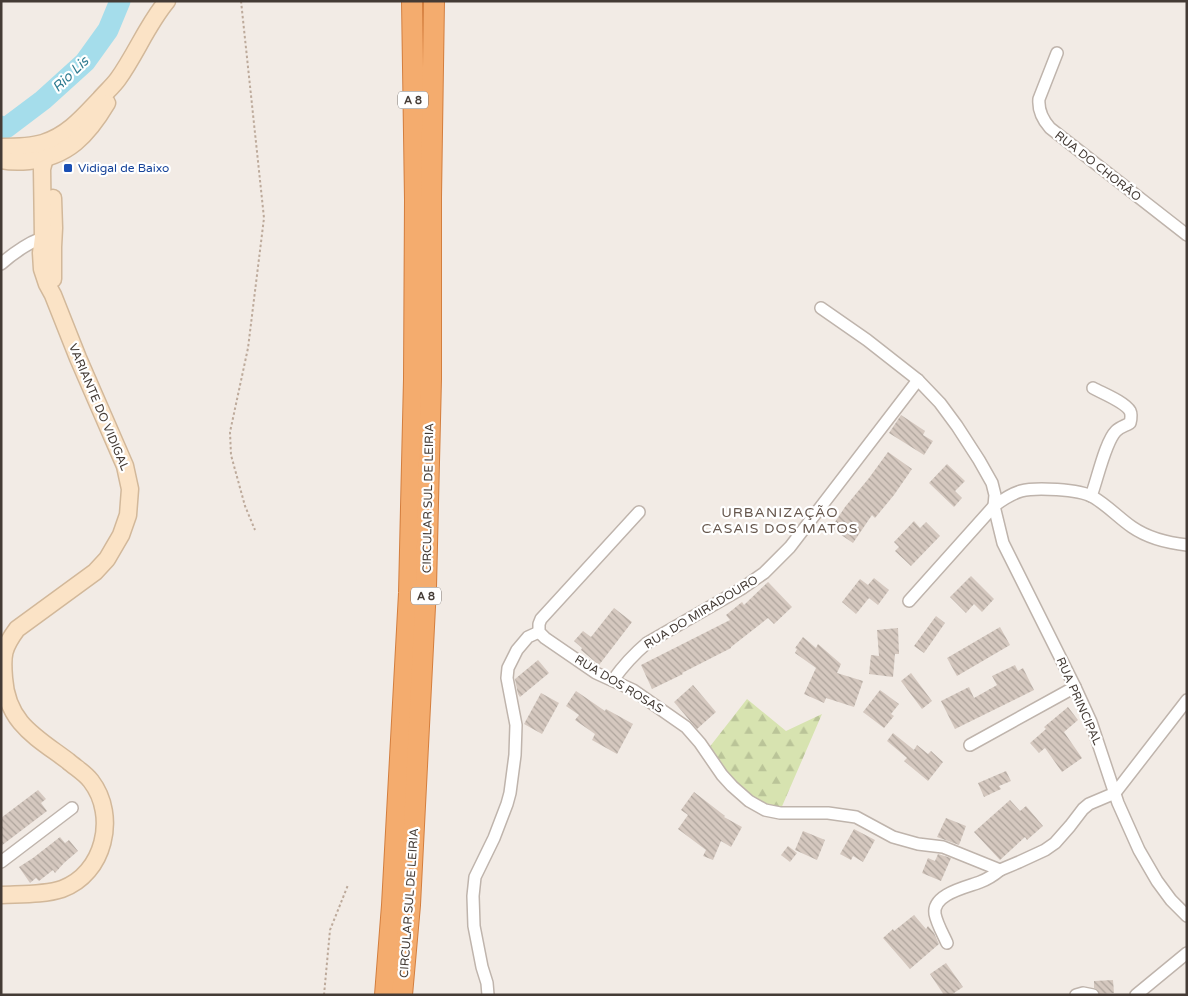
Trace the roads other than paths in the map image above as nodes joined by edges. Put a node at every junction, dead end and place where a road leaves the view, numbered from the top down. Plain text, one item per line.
1 (167, 1) edge
2 (412, 1) edge
3 (434, 1) edge
4 (1057, 52) dead end
5 (1, 148) edge
6 (43, 151) junction
7 (1, 160) edge
8 (423, 198) junction
9 (1187, 235) edge
10 (48, 237) junction
11 (1, 264) edge
12 (821, 308) dead end
13 (918, 380) junction
14 (1093, 388) dead end
15 (1092, 496) junction
16 (994, 506) junction
17 (639, 512) dead end
18 (1187, 545) edge
19 (909, 602) dead end
20 (539, 632) junction
21 (613, 680) junction
22 (1075, 687) junction
23 (1187, 700) edge
24 (970, 745) dead end
25 (1115, 793) junction
26 (72, 808) dead end
27 (1, 862) edge
28 (1000, 870) junction
29 (1, 895) edge
30 (1187, 916) edge
31 (947, 943) dead end
32 (1187, 953) edge
33 (385, 995) edge
34 (402, 995) edge
35 (488, 995) edge
36 (1076, 995) edge
37 (1093, 995) edge
38 (1136, 995) edge

1 - 6 street
2 - 8 highway, CIRCULAR SUL DE LEIRIA / A 8
3 - 8 highway, CIRCULAR SUL DE LEIRIA / A 8
4 - 9 street, RUA DO CHORÃO
5 - 6 street
6 - 7 street
6 - 10 street, VARIANTE DO VIDIGAL
8 - 33 highway, CIRCULAR SUL DE LEIRIA / A 8
8 - 34 highway, CIRCULAR SUL DE LEIRIA / A 8
10 - 11 street
10 - 29 street, VARIANTE DO VIDIGAL
12 - 13 street, RUA PRINCIPAL
13 - 16 street, RUA PRINCIPAL
13 - 21 street, RUA DO MIRADOURO
14 - 15 street
15 - 16 street
15 - 18 street
16 - 19 street
16 - 22 street, RUA PRINCIPAL
17 - 20 street
20 - 21 street, RUA DOS ROSAS
20 - 35 street
21 - 28 street, RUA DOS ROSAS
22 - 24 street
22 - 25 street, RUA PRINCIPAL
23 - 25 street
25 - 28 street
25 - 30 street, RUA PRINCIPAL
26 - 27 street
28 - 31 street
32 - 38 street
36 - 37 street

